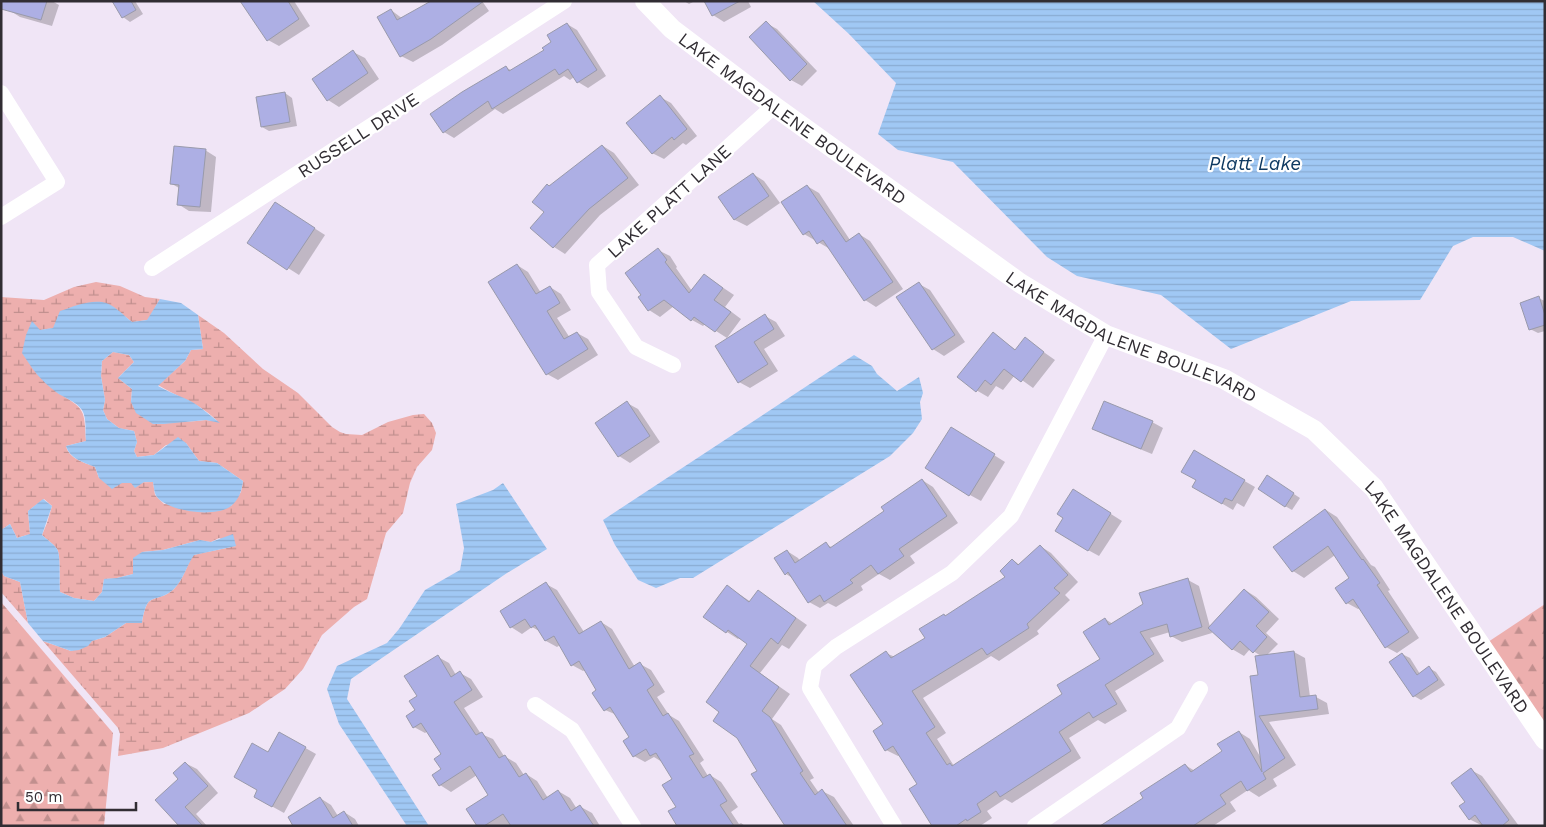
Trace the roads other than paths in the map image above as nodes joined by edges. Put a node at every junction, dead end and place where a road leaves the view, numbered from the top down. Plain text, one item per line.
1 (564, 1) edge
2 (645, 1) edge
3 (1, 93) edge
4 (774, 106) junction
5 (1, 217) edge
6 (152, 268) dead end
7 (1106, 335) junction
8 (674, 365) dead end
9 (1200, 689) dead end
10 (535, 705) dead end
11 (1545, 740) edge
12 (633, 826) edge
13 (894, 826) edge
14 (1035, 826) edge

1 - 6 street, RUSSELL DRIVE
2 - 4 street, LAKE MAGDALENE BOULEVARD
3 - 5 street
4 - 7 street, LAKE MAGDALENE BOULEVARD
4 - 8 street, LAKE PLATT LANE
7 - 11 street, LAKE MAGDALENE BOULEVARD
7 - 13 street
9 - 14 street
10 - 12 street

